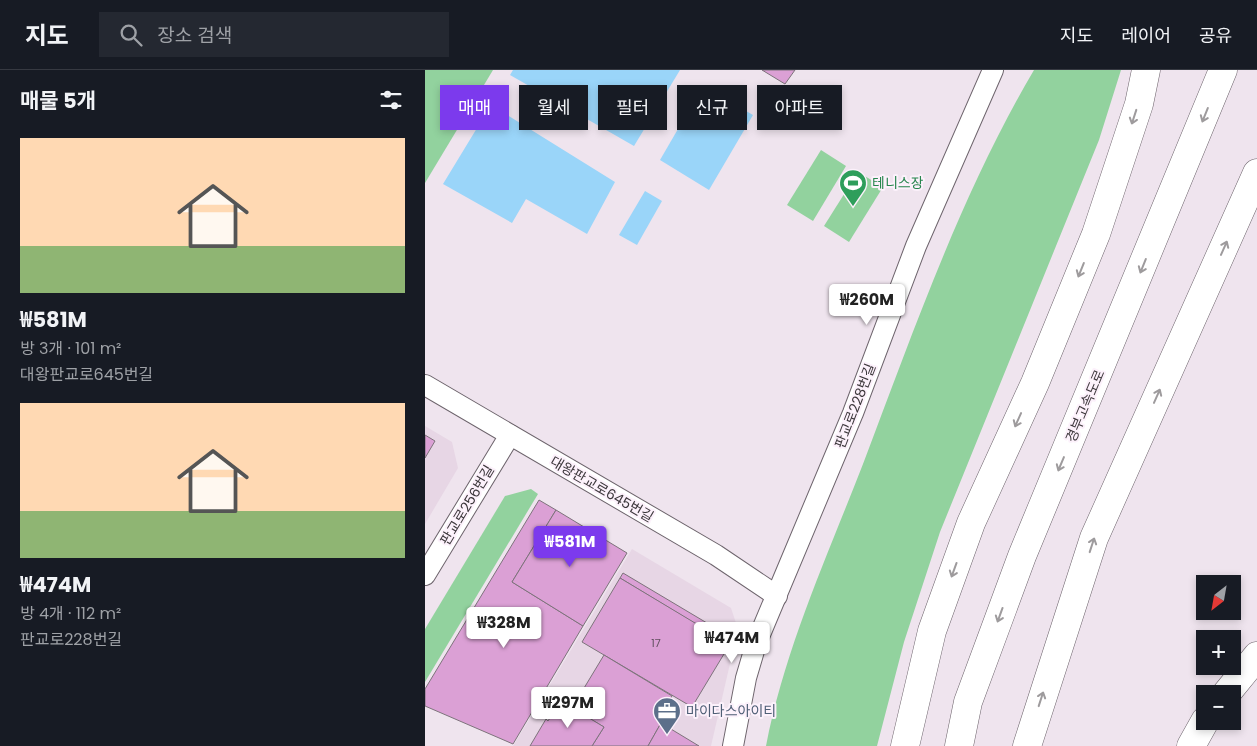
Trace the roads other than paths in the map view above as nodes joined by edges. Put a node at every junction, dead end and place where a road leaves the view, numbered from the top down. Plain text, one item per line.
1 (993, 70) edge
2 (1146, 70) edge
3 (1223, 70) edge
4 (1257, 173) edge
5 (425, 385) edge
6 (510, 435) junction
7 (425, 575) edge
8 (777, 596) junction
9 (1257, 656) edge
10 (1233, 685) edge
11 (1200, 730) edge
12 (733, 746) edge
13 (905, 746) edge
14 (959, 746) edge
15 (1027, 746) edge
16 (1191, 746) edge

1 - 8 street, 판교로228번길
2 -> 13 highway
3 -> 14 highway, 경부고속도로
15 -> 4 highway
5 - 6 street, 대왕판교로645번길
6 - 7 street, 판교로256번길
6 - 8 street, 대왕판교로645번길
8 - 12 street, 판교로228번길
9 - 10 highway
11 - 16 highway

